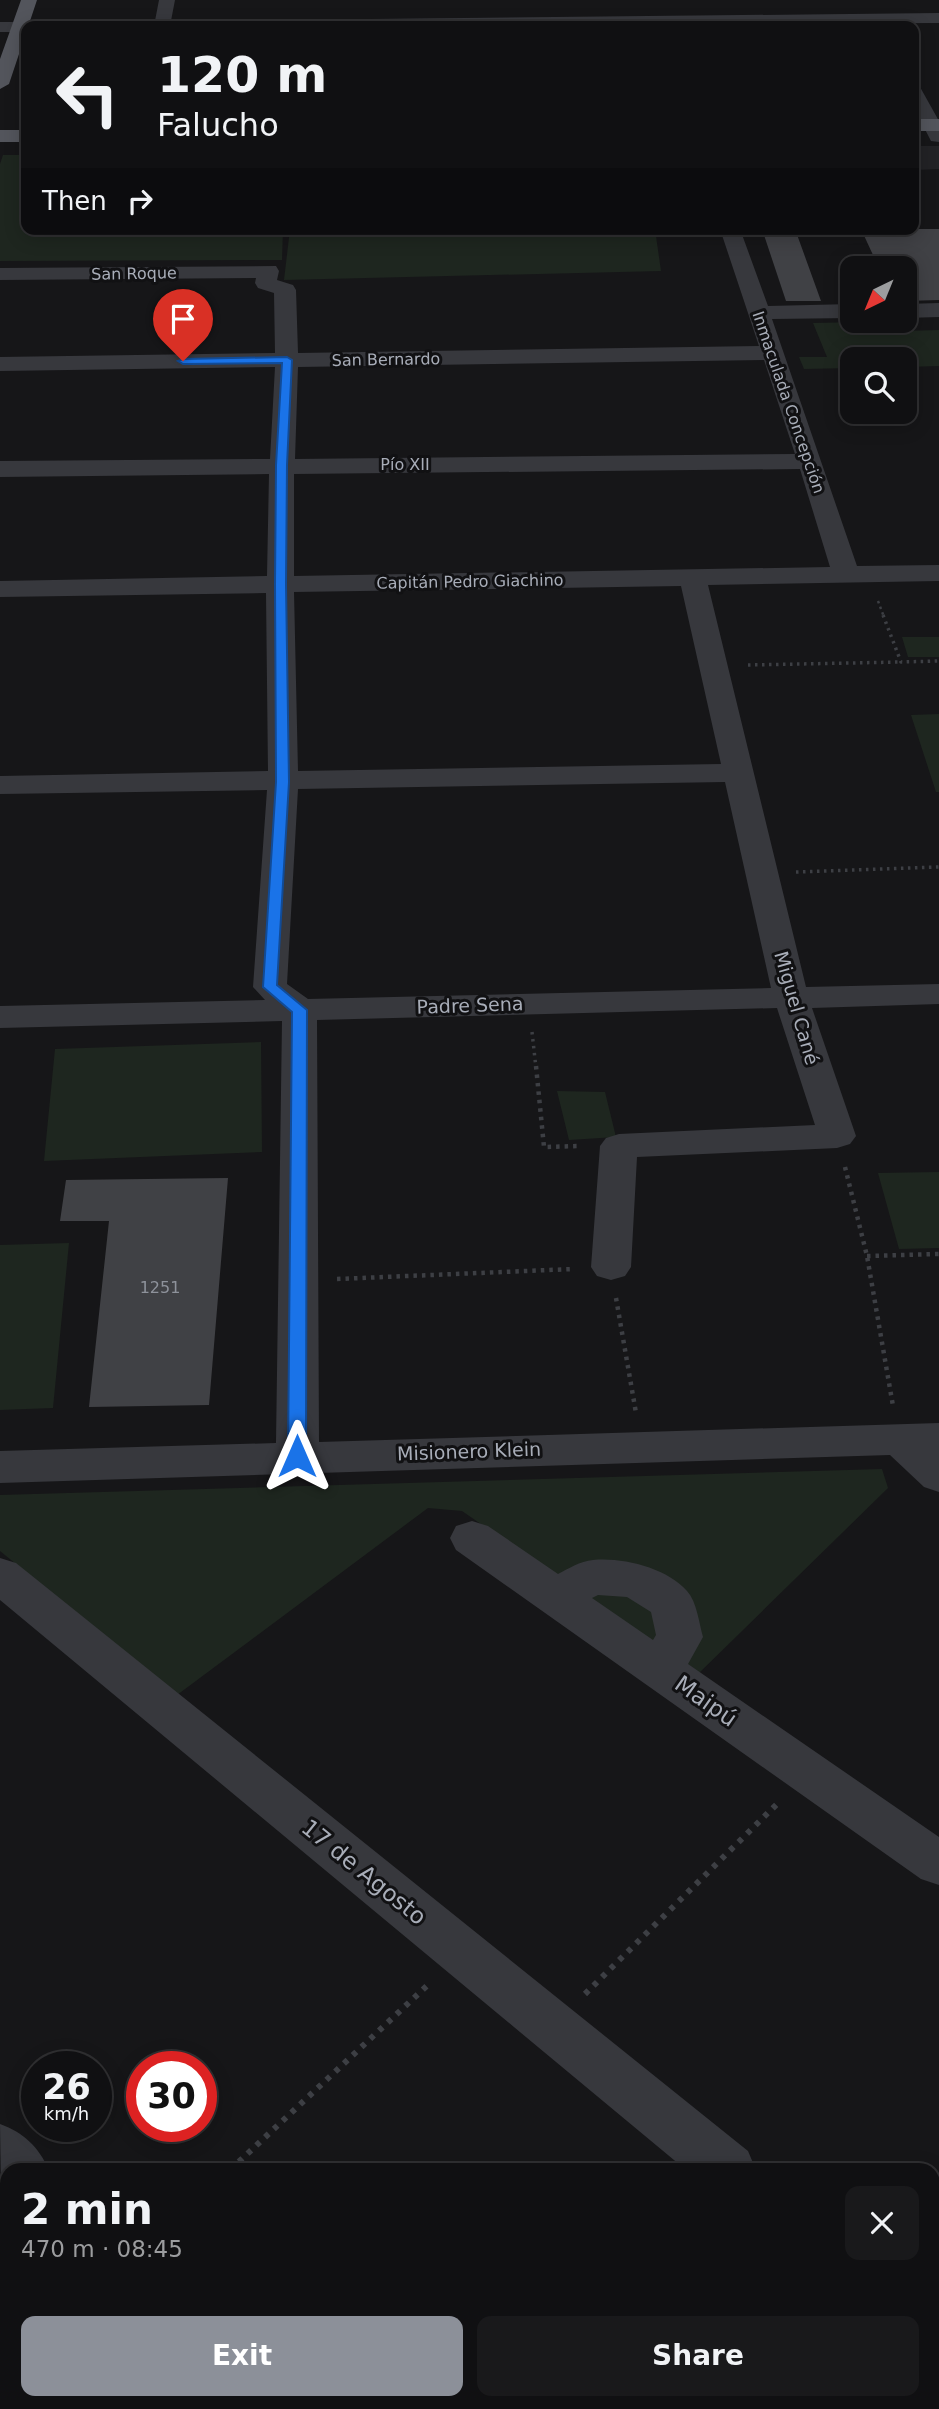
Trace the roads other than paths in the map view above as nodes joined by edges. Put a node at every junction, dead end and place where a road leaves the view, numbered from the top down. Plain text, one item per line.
1 (29, 0) edge
2 (167, 0) edge
3 (588, 0) edge
4 (723, 0) edge
5 (861, 0) edge
6 (939, 18) edge
7 (24, 21) edge
8 (163, 21) edge
9 (306, 21) edge
10 (448, 21) edge
11 (595, 21) edge
12 (731, 21) edge
13 (872, 21) edge
14 (890, 21) edge
15 (0, 27) edge
16 (21, 27) edge
17 (21, 32) edge
18 (0, 84) edge
19 (919, 100) edge
20 (919, 126) edge
21 (937, 131) edge
22 (0, 136) edge
23 (21, 136) edge
24 (919, 136) edge
25 (0, 147) edge
26 (21, 147) edge
27 (732, 235) edge
28 (0, 274) edge
29 (917, 310) edge
30 (939, 310) edge
31 (840, 311) edge
32 (758, 313) junction
33 (773, 353) junction
34 (287, 360) junction
35 (0, 364) edge
36 (810, 461) junction
37 (282, 465) junction
38 (0, 470) edge
39 (939, 573) edge
40 (857, 574) junction
41 (693, 577) junction
42 (280, 584) junction
43 (0, 589) edge
44 (739, 773) junction
45 (283, 782) junction
46 (0, 785) edge
47 (939, 994) edge
48 (791, 998) junction
49 (300, 1010) junction
50 (0, 1017) edge
51 (611, 1267) road end
52 (919, 1438) edge
53 (297, 1456) junction
54 (0, 1467) edge
55 (939, 1476) edge
56 (472, 1538) dead end
57 (0, 1575) edge
58 (939, 1864) edge
59 (0, 2150) edge
60 (14, 2163) edge
61 (719, 2163) edge

1 - 7 main road
2 - 8 street
3 - 11 street
4 - 12 street
5 - 13 street
6 - 14 street
9 - 10 street
15 - 16 street
17 - 18 main road
19 - 21 street
20 - 21 main road
21 - 24 main road
22 - 23 main road
25 - 26 main road
27 - 32 street, Inmaculada Concepción
28 - 34 street, San Roque
29 - 30 street
31 - 32 street
32 - 33 street, Inmaculada Concepción
33 - 34 street, San Bernardo
33 - 36 street, Inmaculada Concepción
34 - 35 street, San Bernardo
34 - 37 street
36 - 37 street, Pío XII
36 - 40 street, Inmaculada Concepción
37 - 38 street, Pío XII
37 - 42 street
39 - 40 street, Capitán Pedro Giachino
40 - 41 street, Capitán Pedro Giachino
41 - 42 street, Capitán Pedro Giachino
41 - 44 street, Miguel Cané
42 - 43 street, Capitán Pedro Giachino
42 - 45 street
44 - 45 street
44 - 48 street, Miguel Cané
45 - 46 street
45 - 49 street
47 - 48 street, Padre Sena
48 - 49 street, Padre Sena
48 - 51 street, Miguel Cané
49 - 50 street, Padre Sena
49 - 53 street
52 - 53 street, Misionero Klein
52 - 55 street
53 - 54 street, Misionero Klein
56 - 58 street, Maipú
57 - 61 street, 17 de Agosto
59 - 60 street

